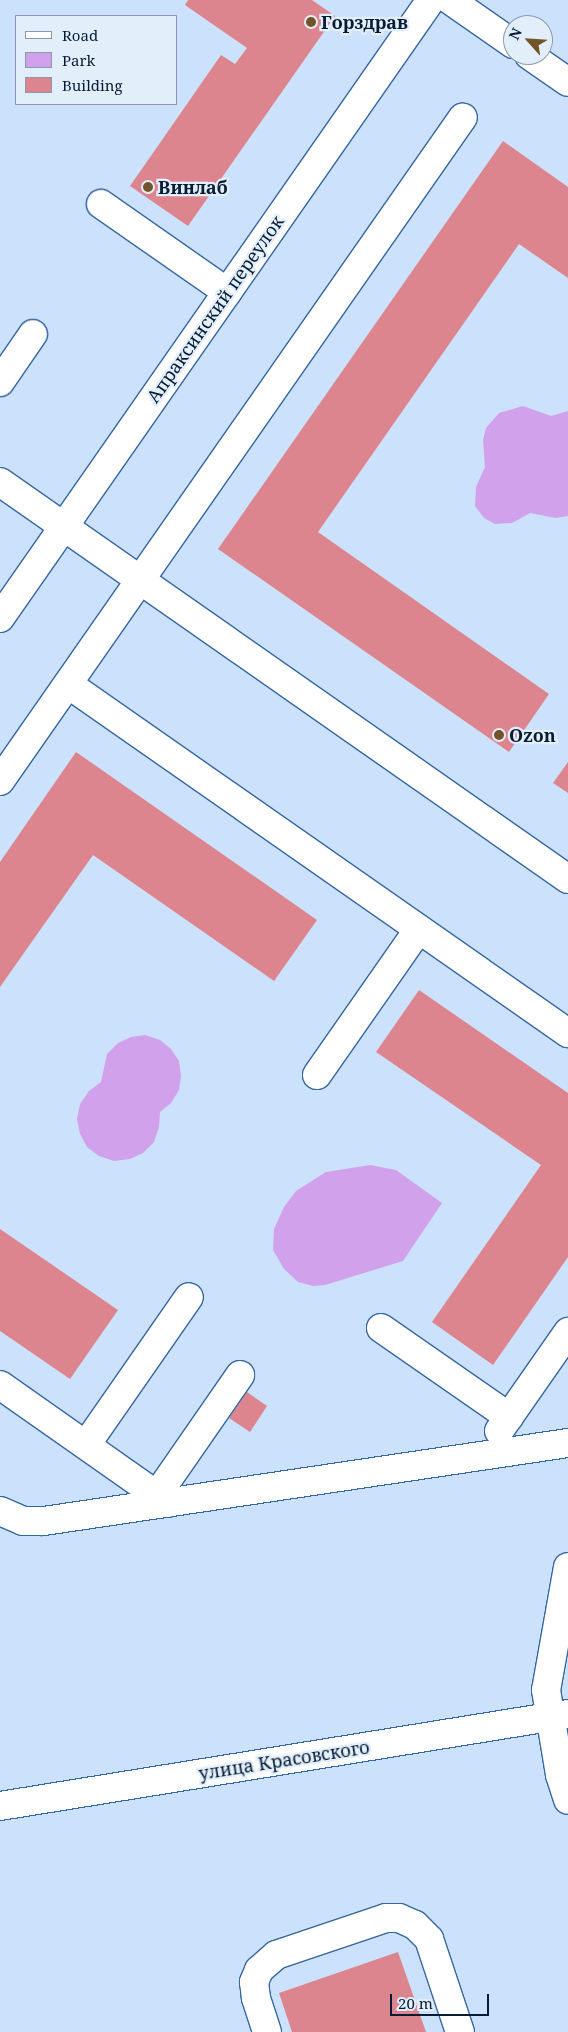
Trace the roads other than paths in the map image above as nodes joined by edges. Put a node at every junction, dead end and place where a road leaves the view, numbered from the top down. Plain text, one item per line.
1 (431, 0) edge
2 (450, 0) edge
3 (503, 37) edge
4 (544, 65) edge
5 (568, 82) edge
6 (463, 117) dead end
7 (101, 204) dead end
8 (227, 292) junction
9 (33, 334) dead end
10 (0, 382) edge
11 (0, 482) edge
12 (64, 526) junction
13 (140, 580) junction
14 (0, 618) edge
15 (68, 684) junction
16 (0, 781) edge
17 (568, 879) edge
18 (419, 929) junction
19 (568, 1033) edge
20 (317, 1075) dead end
21 (189, 1297) dead end
22 (381, 1328) dead end
23 (568, 1332) edge
24 (240, 1375) dead end
25 (0, 1385) edge
26 (509, 1417) junction
27 (568, 1443) edge
28 (86, 1445) junction
29 (482, 1456) junction
30 (163, 1499) junction
31 (0, 1511) edge
32 (568, 1567) edge
33 (559, 1716) edge
34 (568, 1800) edge
35 (0, 1806) edge
36 (267, 2032) edge
37 (460, 2032) edge

1 - 8 street, Апраксинский переулок
2 - 3 street
4 - 5 street
6 - 13 street
7 - 8 street
8 - 12 street, Апраксинский переулок
9 - 10 street
11 - 12 street
12 - 13 street
12 - 14 street, Апраксинский переулок
13 - 15 street
13 - 17 street
15 - 16 street
15 - 18 street
18 - 19 street
18 - 20 street
21 - 28 street
22 - 26 street
23 - 26 street
24 - 30 street
25 - 28 street
26 - 29 street
27 - 29 street
28 - 30 street
29 - 30 street
30 - 31 street
32 - 33 street
33 - 34 street
33 - 35 street, улица Красовского
36 - 37 street

